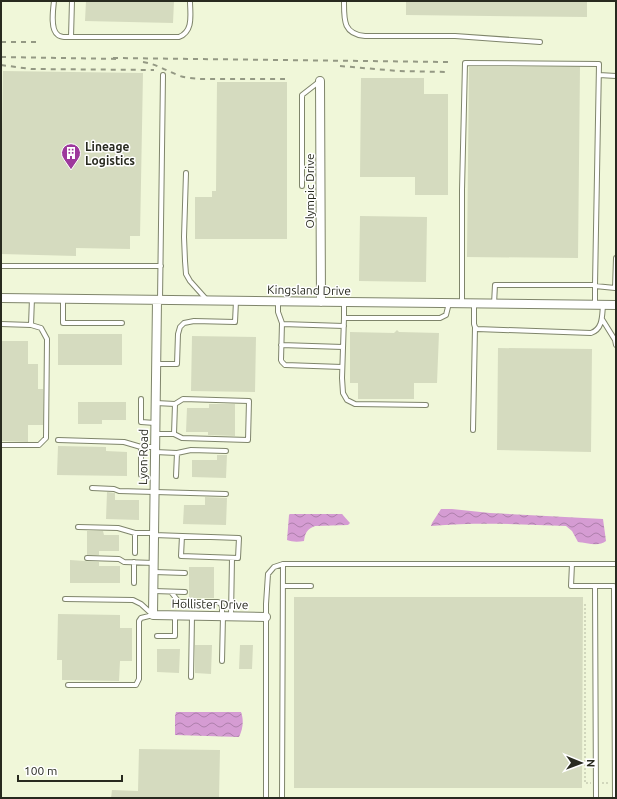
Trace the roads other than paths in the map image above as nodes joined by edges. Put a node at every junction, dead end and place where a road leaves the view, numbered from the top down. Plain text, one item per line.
1 (54, 1) edge
2 (72, 1) edge
3 (190, 1) edge
4 (344, 1) edge
5 (71, 37) junction
6 (540, 42) dead end
7 (163, 75) dead end
8 (599, 75) junction
9 (616, 76) edge
10 (320, 81) joint
11 (186, 173) dead end
12 (302, 186) dead end
13 (616, 258) edge
14 (1, 266) edge
15 (161, 266) junction
16 (595, 286) junction
17 (1, 298) edge
18 (32, 298) junction
19 (63, 299) junction
20 (159, 300) junction
21 (207, 301) junction
22 (236, 301) junction
23 (278, 302) junction
24 (321, 302) junction
25 (344, 302) junction
26 (449, 303) junction
27 (462, 304) junction
28 (474, 304) junction
29 (494, 304) junction
30 (599, 305) junction
31 (616, 305) edge
32 (344, 318) junction
33 (602, 318) junction
34 (122, 323) dead end
35 (1, 324) edge
36 (282, 324) junction
37 (31, 325) junction
38 (344, 326) junction
39 (475, 328) junction
40 (281, 345) junction
41 (616, 345) edge
42 (343, 347) junction
43 (156, 364) junction
44 (342, 367) junction
45 (141, 399) dead end
46 (156, 403) junction
47 (175, 404) junction
48 (426, 405) dead end
49 (155, 422) junction
50 (473, 430) dead end
51 (155, 434) junction
52 (174, 434) junction
53 (58, 440) dead end
54 (1, 445) edge
55 (141, 447) junction
56 (155, 449) junction
57 (226, 451) dead end
58 (177, 453) junction
59 (141, 475) dead end
60 (176, 476) dead end
61 (92, 488) dead end
62 (155, 492) junction
63 (226, 494) dead end
64 (78, 527) dead end
65 (135, 533) junction
66 (154, 534) junction
67 (182, 536) junction
68 (135, 554) dead end
69 (87, 558) dead end
70 (232, 558) junction
71 (134, 562) junction
72 (154, 563) junction
73 (283, 564) junction
74 (572, 564) junction
75 (616, 564) edge
76 (154, 572) junction
77 (185, 573) dead end
78 (134, 583) dead end
79 (283, 586) junction
80 (312, 586) dead end
81 (595, 586) junction
82 (153, 591) junction
83 (171, 592) junction
84 (185, 592) dead end
85 (65, 599) dead end
86 (153, 615) junction
87 (175, 615) junction
88 (192, 616) junction
89 (225, 616) junction
90 (266, 617) junction
91 (157, 636) dead end
92 (222, 661) dead end
93 (191, 677) dead end
94 (68, 685) dead end
95 (266, 798) edge
96 (282, 798) edge
97 (596, 798) edge
98 (615, 798) edge

1 - 5 lane
2 - 5 lane
3 - 5 lane
4 - 6 lane
7 - 15 lane
8 - 9 lane
8 - 16 lane
8 - 27 lane
10 - 12 lane
10 - 24 street, Olympic Drive
11 - 21 lane
13 - 16 lane
14 - 15 lane
15 - 20 lane
16 - 29 lane
16 - 30 lane
17 - 18 street, Kingsland Drive
18 - 19 street, Kingsland Drive
18 - 37 lane
19 - 20 street, Kingsland Drive
19 - 34 lane
20 - 21 street, Kingsland Drive
20 - 43 street, Lyon Road
21 - 22 street, Kingsland Drive
22 - 23 street, Kingsland Drive
22 - 43 lane
23 - 24 street, Kingsland Drive
23 - 36 lane
24 - 25 street, Kingsland Drive
25 - 26 street, Kingsland Drive
25 - 32 lane
26 - 27 street, Kingsland Drive
26 - 32 lane
27 - 28 street, Kingsland Drive
28 - 29 street, Kingsland Drive
28 - 39 lane
29 - 30 street, Kingsland Drive
30 - 31 street, Kingsland Drive
30 - 33 lane
32 - 38 lane
33 - 39 lane
33 - 41 lane
35 - 37 lane
36 - 38 lane
36 - 40 lane
37 - 54 lane
38 - 42 lane
39 - 50 lane
40 - 42 lane
40 - 44 lane
42 - 44 lane
43 - 46 street, Lyon Road
44 - 48 lane
45 - 49 lane
46 - 47 lane
46 - 49 street, Lyon Road
47 - 52 lane
47 - 52 lane
49 - 51 street, Lyon Road
51 - 52 lane
51 - 56 street, Lyon Road
53 - 55 lane
55 - 56 lane
55 - 59 lane
56 - 58 lane
56 - 62 street, Lyon Road
57 - 58 lane
58 - 60 lane
61 - 62 lane
62 - 63 lane
62 - 66 street, Lyon Road
64 - 65 lane
65 - 66 lane
65 - 68 lane
66 - 67 lane
66 - 72 street, Lyon Road
67 - 70 lane
67 - 70 lane
69 - 71 lane
70 - 89 lane
71 - 72 lane
71 - 78 lane
72 - 76 street, Lyon Road
73 - 74 lane
73 - 79 lane
73 - 90 lane
74 - 75 lane
74 - 81 lane
76 - 77 lane
76 - 82 street, Lyon Road
79 - 80 lane
79 - 96 lane
81 - 97 lane
81 - 98 lane
82 - 83 lane
82 - 86 street, Lyon Road
83 - 84 lane
83 - 89 lane
85 - 86 lane
86 - 87 street, Hollister Drive
86 - 94 lane
87 - 88 street, Hollister Drive
87 - 91 lane
88 - 89 street, Hollister Drive
88 - 93 lane
89 - 90 street, Hollister Drive
89 - 92 lane
90 - 95 lane

